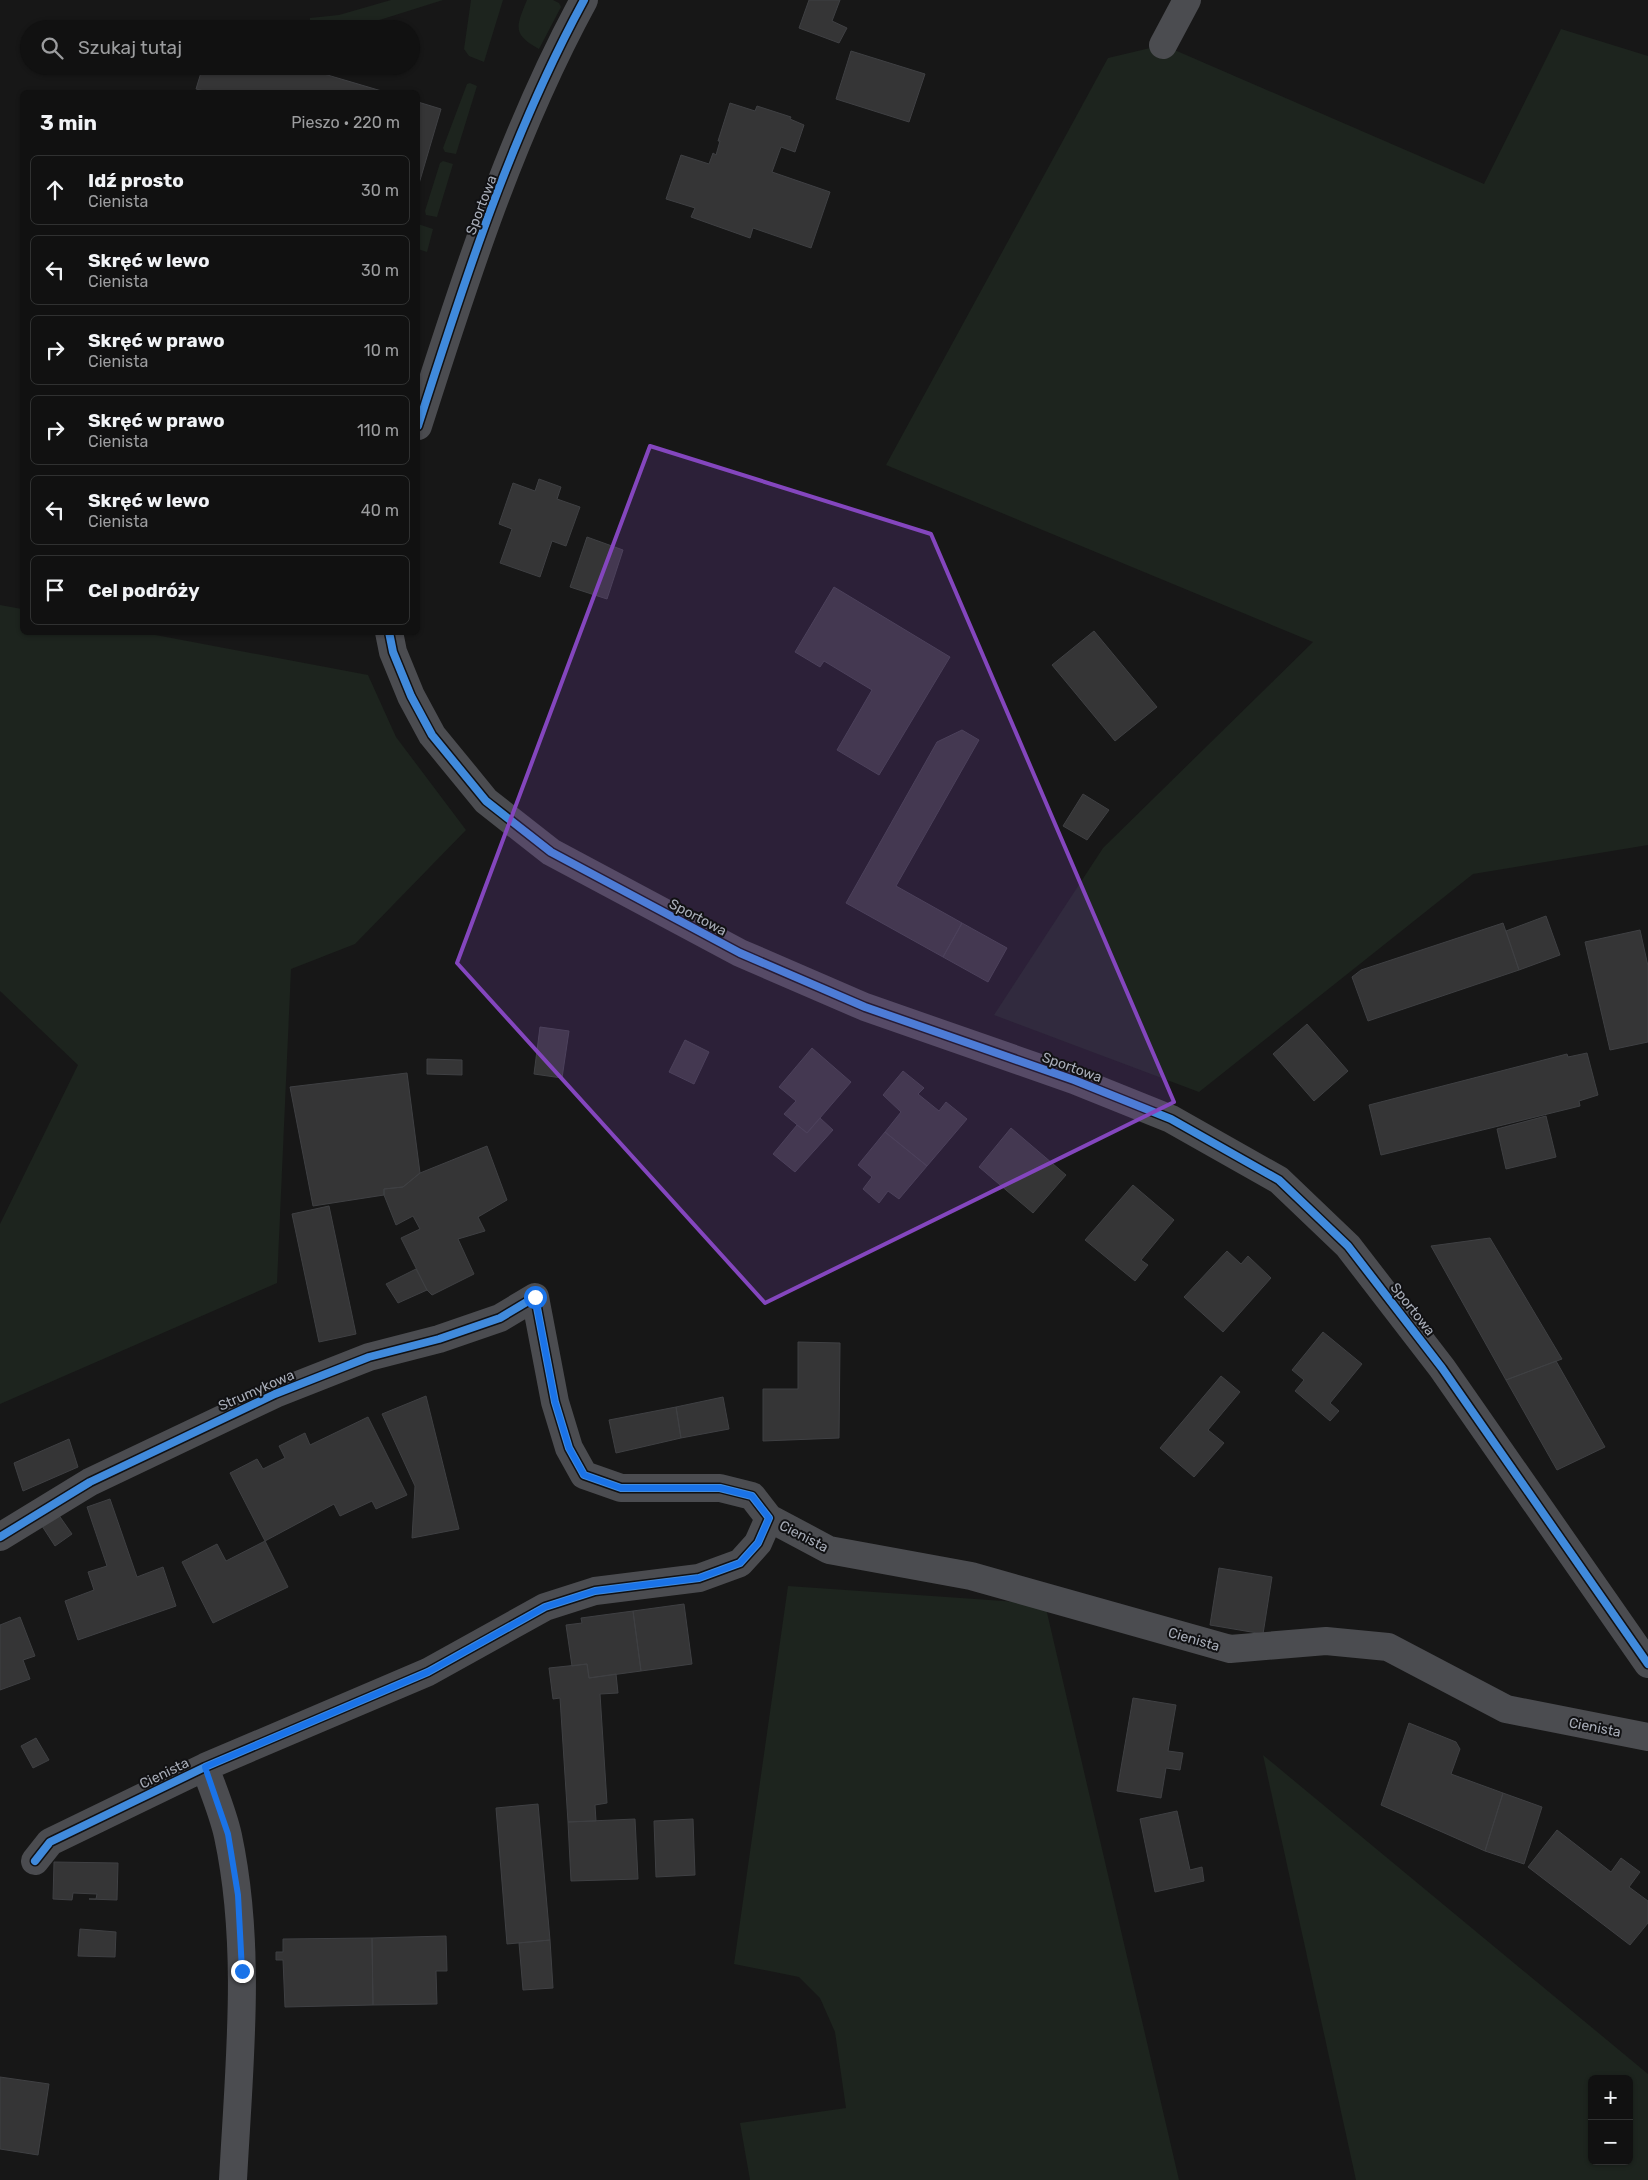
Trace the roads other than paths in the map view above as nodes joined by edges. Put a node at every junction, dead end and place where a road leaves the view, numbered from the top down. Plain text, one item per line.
1 (584, 0) edge
2 (1187, 0) edge
3 (1163, 44) dead end
4 (420, 420) edge
5 (390, 635) edge
6 (535, 1297) joint
7 (769, 1518) junction
8 (0, 1537) edge
9 (1648, 1664) edge
10 (1648, 1737) edge
11 (205, 1767) junction
12 (35, 1861) dead end
13 (234, 2180) edge

1 - 4 street, Sportowa
2 - 3 street
5 - 9 street, Sportowa
6 - 7 street, Cienista
6 - 8 street, Strumykowa
7 - 10 street, Cienista
7 - 11 street, Cienista
11 - 12 street, Cienista
11 - 13 street, Cienista

